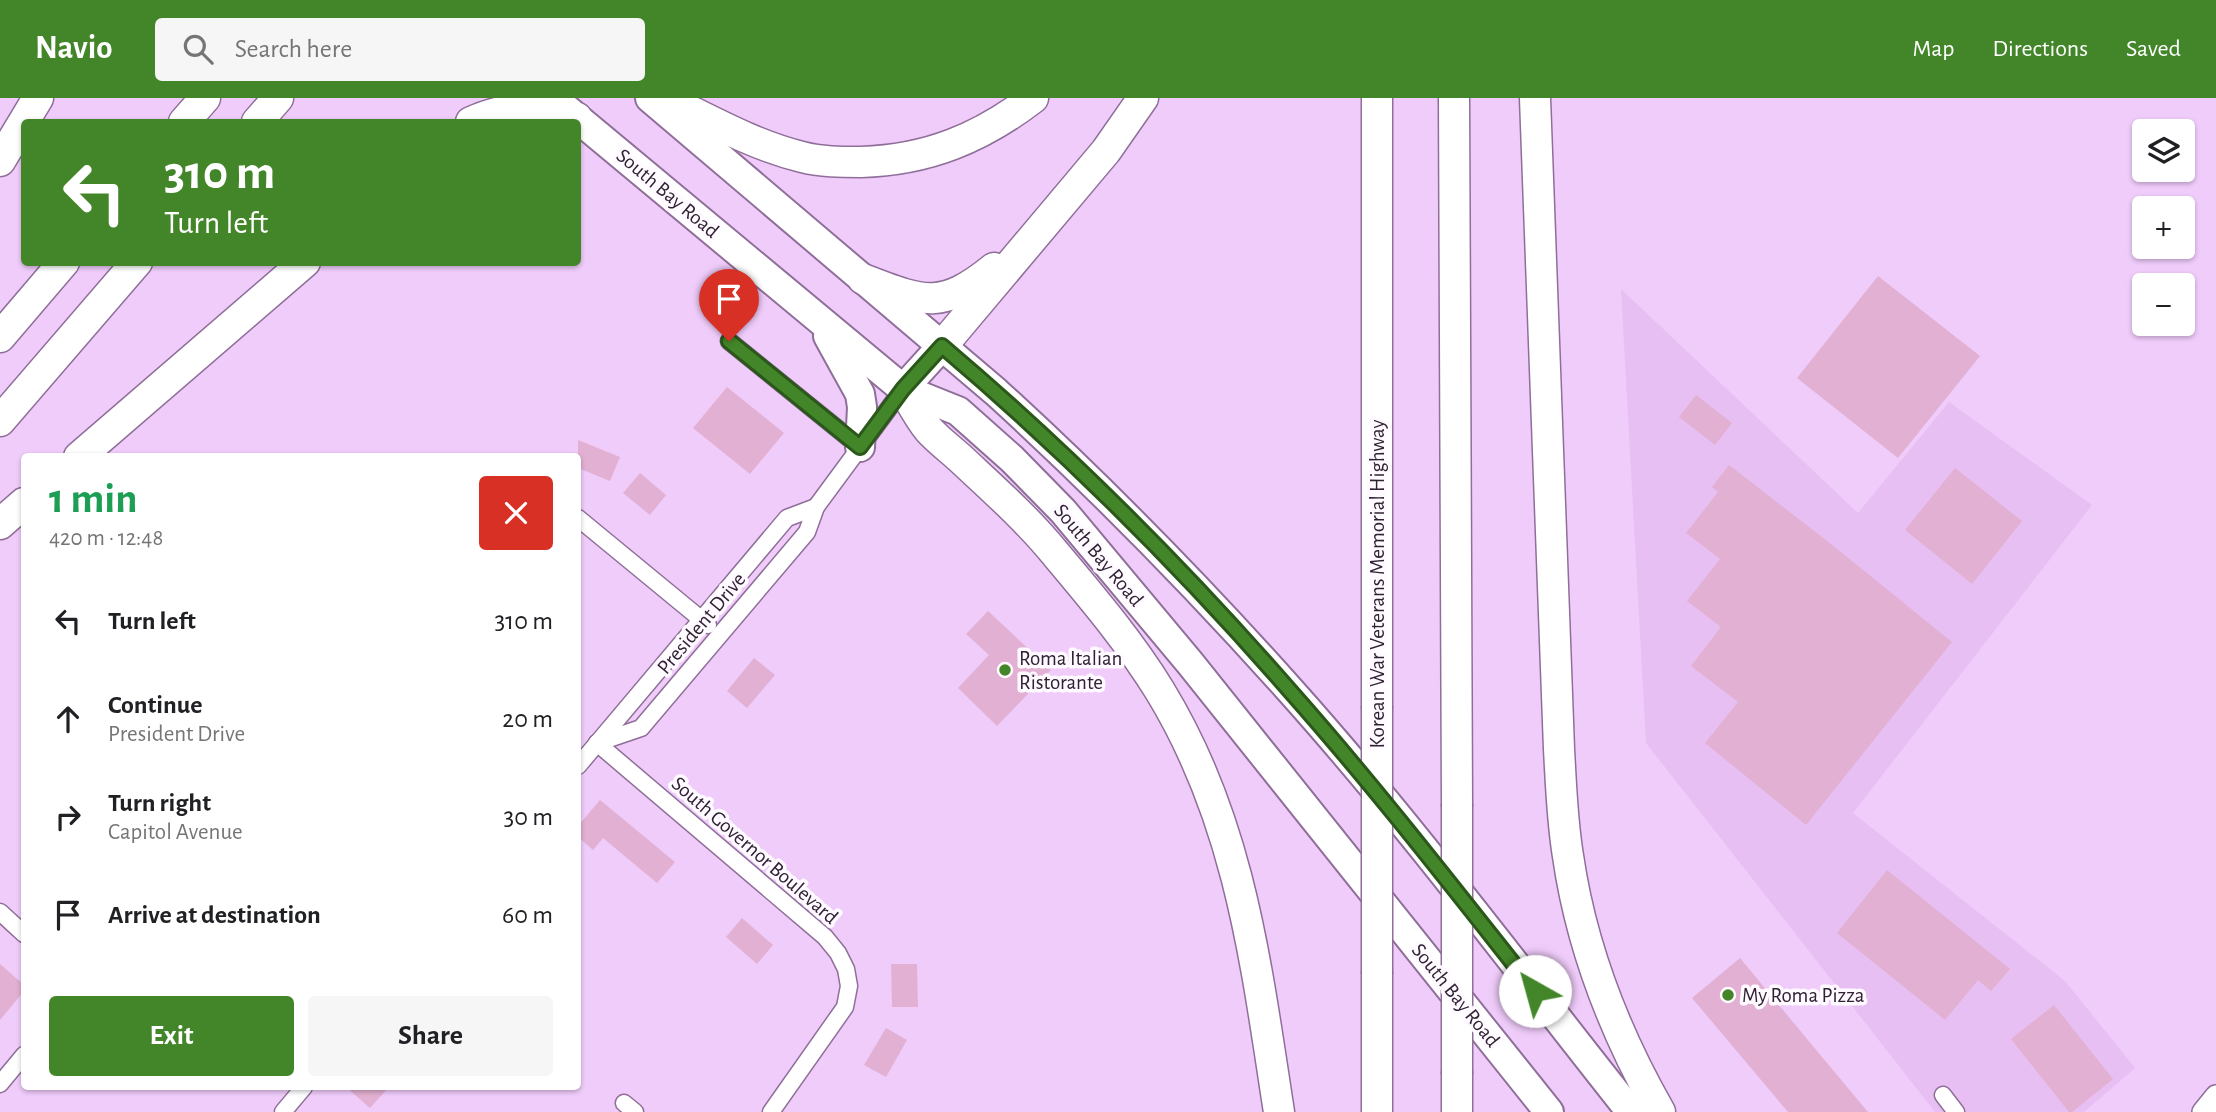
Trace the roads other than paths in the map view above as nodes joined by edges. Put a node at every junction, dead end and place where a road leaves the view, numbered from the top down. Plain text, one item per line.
1 (38, 98) edge
2 (205, 98) edge
3 (278, 98) edge
4 (553, 98) edge
5 (650, 98) edge
6 (664, 98) edge
7 (1033, 98) edge
8 (1143, 98) edge
9 (1377, 98) edge
10 (1454, 98) edge
11 (1535, 98) edge
12 (578, 118) joint
13 (25, 119) edge
14 (187, 119) edge
15 (260, 119) edge
16 (479, 119) edge
17 (581, 121) edge
18 (21, 126) edge
19 (0, 161) edge
20 (1035, 235) junction
21 (61, 266) edge
22 (134, 266) edge
23 (300, 266) edge
24 (863, 279) junction
25 (818, 319) junction
26 (0, 337) edge
27 (729, 341) dead end
28 (942, 346) junction
29 (903, 389) junction
30 (0, 421) edge
31 (860, 447) junction
32 (84, 453) edge
33 (21, 506) edge
34 (816, 507) junction
35 (581, 520) edge
36 (0, 524) edge
37 (702, 620) junction
38 (719, 634) junction
39 (597, 743) junction
40 (581, 762) edge
41 (0, 912) edge
42 (21, 931) edge
43 (21, 1059) edge
44 (0, 1084) edge
45 (301, 1090) edge
46 (1943, 1095) dead end
47 (2216, 1096) edge
48 (283, 1112) edge
49 (771, 1112) edge
50 (1279, 1112) edge
51 (1377, 1112) edge
52 (1457, 1112) edge
53 (1549, 1112) edge
54 (1631, 1112) edge
55 (1660, 1112) edge
56 (1956, 1112) edge
57 (2203, 1112) edge

1 - 13 highway
2 - 14 highway
3 - 15 highway
4 - 12 highway, South Bay Road
5 - 24 highway, South Bay Road
6 - 7 highway
8 - 20 highway
9 - 51 highway, Korean War Veterans Memorial Highway, bridge
10 - 52 highway, bridge
11 - 55 highway
12 - 16 highway
17 - 25 highway, South Bay Road
18 - 19 highway
20 - 24 highway
20 - 28 highway
21 - 26 highway
22 - 30 highway
23 - 32 highway
24 - 28 highway, South Bay Road
25 - 29 highway, South Bay Road
25 - 31 highway
27 - 31 street
28 - 29 highway
28 - 54 highway, South Bay Road
29 - 31 street, President Drive
29 - 50 highway
29 - 53 highway, South Bay Road
31 - 34 street, President Drive
33 - 36 highway
34 - 37 street, President Drive
34 - 38 street, President Drive
35 - 37 street
37 - 38 street
37 - 39 street, President Drive
38 - 39 street, President Drive
39 - 40 street, President Drive
39 - 49 street, South Governor Boulevard
41 - 42 street
43 - 44 street
45 - 48 street
46 - 56 street
47 - 57 street

